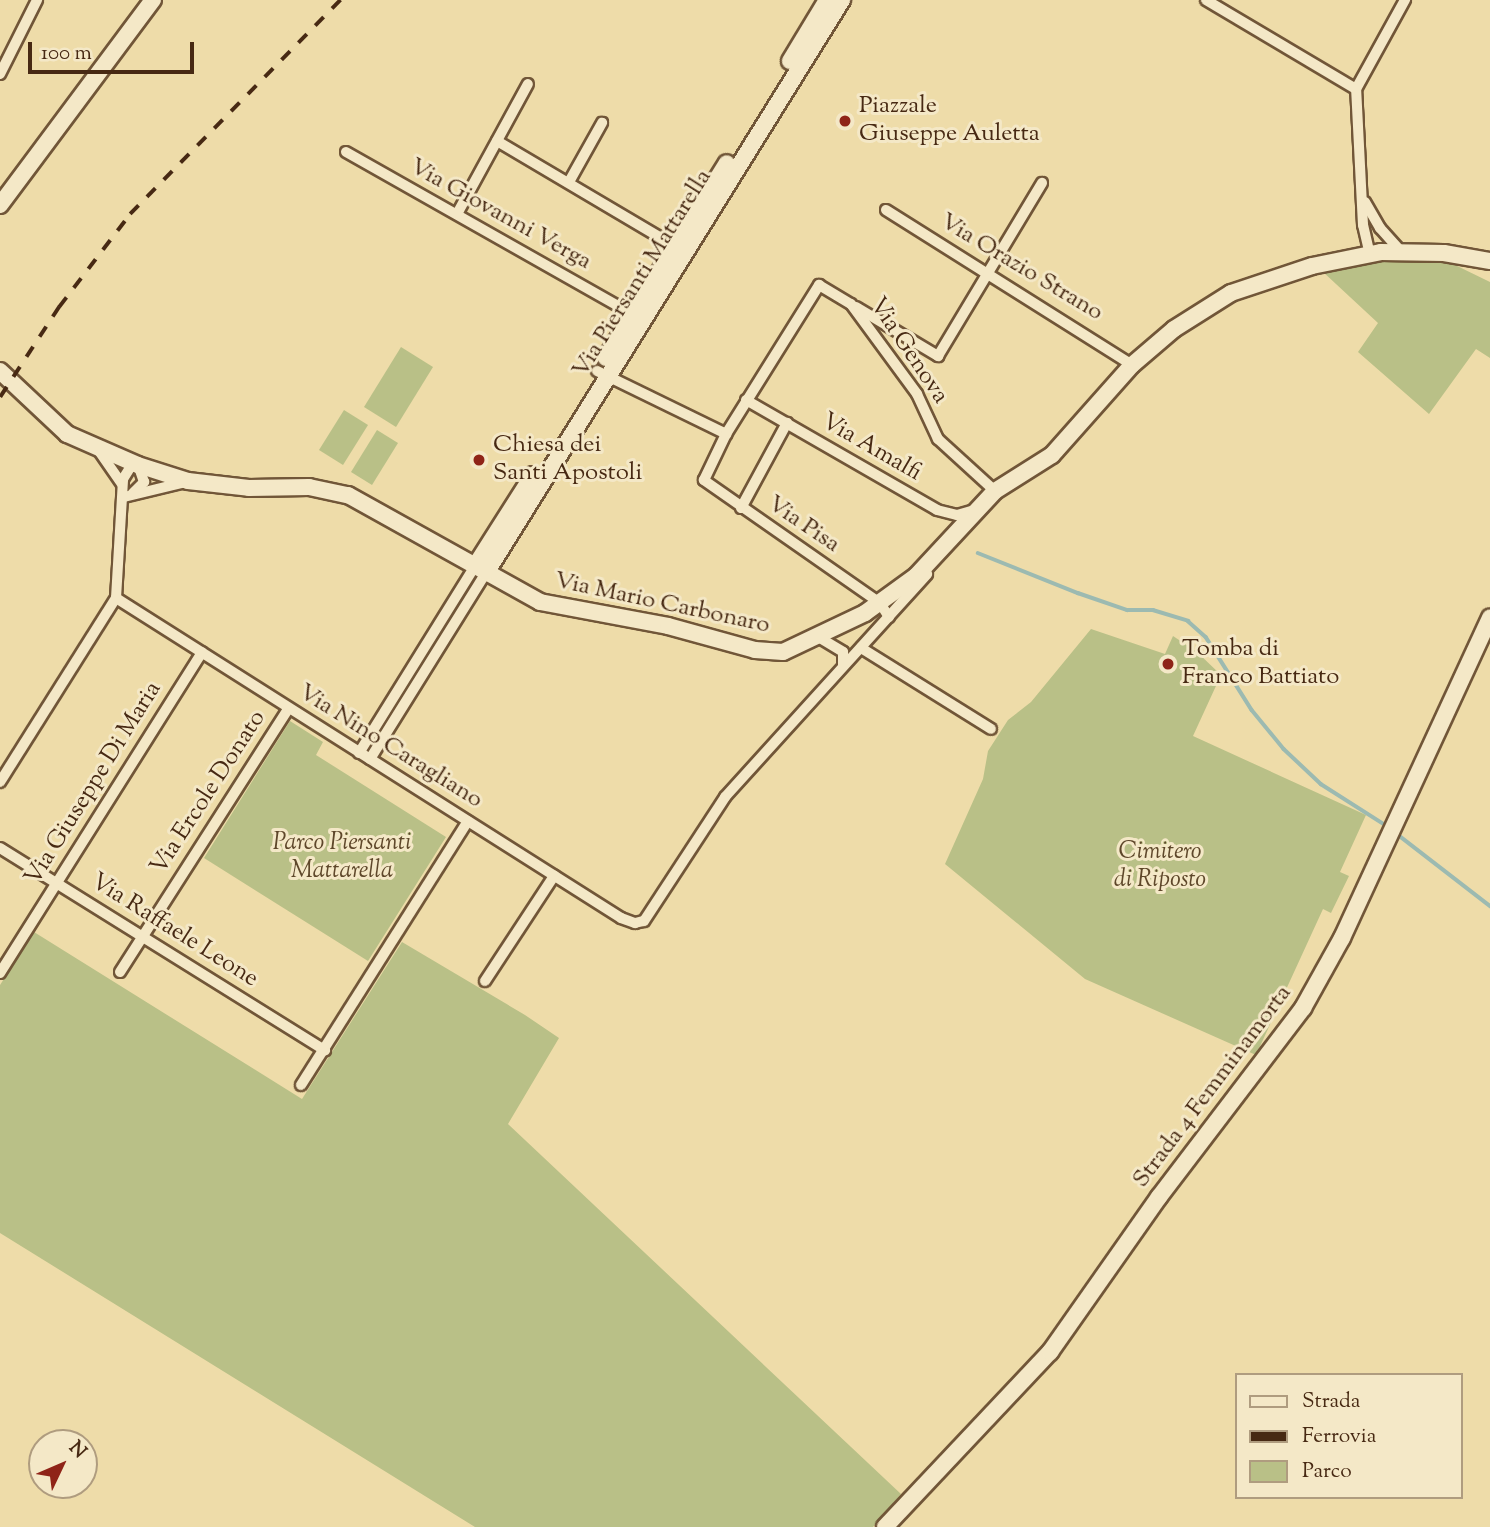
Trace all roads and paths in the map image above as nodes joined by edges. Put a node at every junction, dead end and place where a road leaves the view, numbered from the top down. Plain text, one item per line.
1 (37, 0) edge
2 (153, 0) edge
3 (827, 0) edge
4 (842, 0) edge
5 (1206, 0) edge
6 (1404, 0) edge
7 (0, 74) edge
8 (528, 84) dead end
9 (1356, 89) junction
10 (602, 123) dead end
11 (497, 141) junction
12 (346, 152) dead end
13 (569, 182) junction
14 (1042, 183) dead end
15 (1363, 199) junction
16 (2, 201) edge
17 (886, 210) dead end
18 (457, 215) junction
19 (676, 243) junction
20 (1401, 251) junction
21 (1370, 255) junction
22 (1490, 261) edge
23 (673, 271) junction
24 (989, 272) junction
25 (851, 304) junction
26 (638, 317) junction
27 (1132, 365) junction
28 (0, 370) edge
29 (602, 374) junction
30 (746, 400) junction
31 (787, 424) junction
32 (726, 434) junction
33 (94, 447) junction
34 (136, 464) junction
35 (704, 480) joint
36 (188, 481) junction
37 (995, 491) junction
38 (126, 493) junction
39 (741, 508) junction
40 (978, 508) junction
41 (481, 569) junction
42 (116, 598) junction
43 (884, 610) junction
44 (1490, 617) edge
45 (820, 638) junction
46 (861, 648) junction
47 (202, 652) junction
48 (842, 665) junction
49 (289, 708) junction
50 (991, 729) dead end
51 (359, 752) junction
52 (370, 759) junction
53 (0, 782) edge
54 (468, 821) junction
55 (0, 848) edge
56 (554, 876) junction
57 (57, 884) junction
58 (143, 937) junction
59 (120, 972) dead end
60 (0, 973) edge
61 (485, 981) dead end
62 (325, 1050) junction
63 (302, 1085) dead end
64 (885, 1527) edge

1 - 7 street
2 - 16 street
3 - 19 street, Via Piersanti Mattarella
4 - 23 street, Via Piersanti Mattarella
5 - 9 street
6 - 9 street
8 - 11 street
9 - 15 street
10 - 13 street
11 - 13 street
11 - 18 street
12 - 18 street, Via Giovanni Verga
13 - 19 street
14 - 24 street
15 - 20 street
15 - 21 street
17 - 24 street, Via Orazio Strano
18 - 26 street, Via Giovanni Verga
19 - 23 street
19 - 26 street, Via Piersanti Mattarella
20 - 21 street, Via Mario Carbonaro
20 - 22 street, Via Mario Carbonaro
21 - 27 street, Via Mario Carbonaro
23 - 26 street, Via Piersanti Mattarella
24 - 25 street
24 - 27 street, Via Orazio Strano
25 - 30 street, Via Genova
25 - 37 street, Via Genova
26 - 29 street, Via Piersanti Mattarella
27 - 37 street, Via Mario Carbonaro
28 - 33 street, Via Mario Carbonaro
29 - 32 street
29 - 41 street, Via Piersanti Mattarella
30 - 31 street, Via Amalfi
30 - 32 street, Via Genova
31 - 39 street
31 - 40 street, Via Amalfi
32 - 35 street, Via Genova
33 - 34 street, Via Mario Carbonaro
33 - 38 street
34 - 36 street, Via Mario Carbonaro
34 - 38 street
34 - 38 street
35 - 39 street, Via Pisa
36 - 38 street
36 - 41 street, Via Mario Carbonaro
37 - 40 street, Via Mario Carbonaro
38 - 42 street
39 - 43 street, Via Pisa
40 - 43 street, Via Mario Carbonaro
41 - 45 street, Via Mario Carbonaro
41 - 51 street
41 - 52 street
42 - 47 street, Via Nino Caragliano
42 - 53 street
43 - 45 street, Via Mario Carbonaro
43 - 46 street
44 - 64 street, Strada 4 Femminamorta
45 - 48 street
46 - 48 street
46 - 50 street
47 - 49 street, Via Nino Caragliano
47 - 57 street, Via Giuseppe Di Maria
48 - 56 street, Via Nino Caragliano
49 - 51 street, Via Nino Caragliano
49 - 58 street, Via Ercole Donato
51 - 52 street, Via Nino Caragliano
52 - 54 street, Via Nino Caragliano
54 - 56 street, Via Nino Caragliano
54 - 62 street
55 - 57 street, Via Raffaele Leone
56 - 61 street
57 - 58 street, Via Raffaele Leone
57 - 60 street, Via Giuseppe Di Maria
58 - 59 street, Via Ercole Donato
58 - 62 street, Via Raffaele Leone
62 - 63 street

